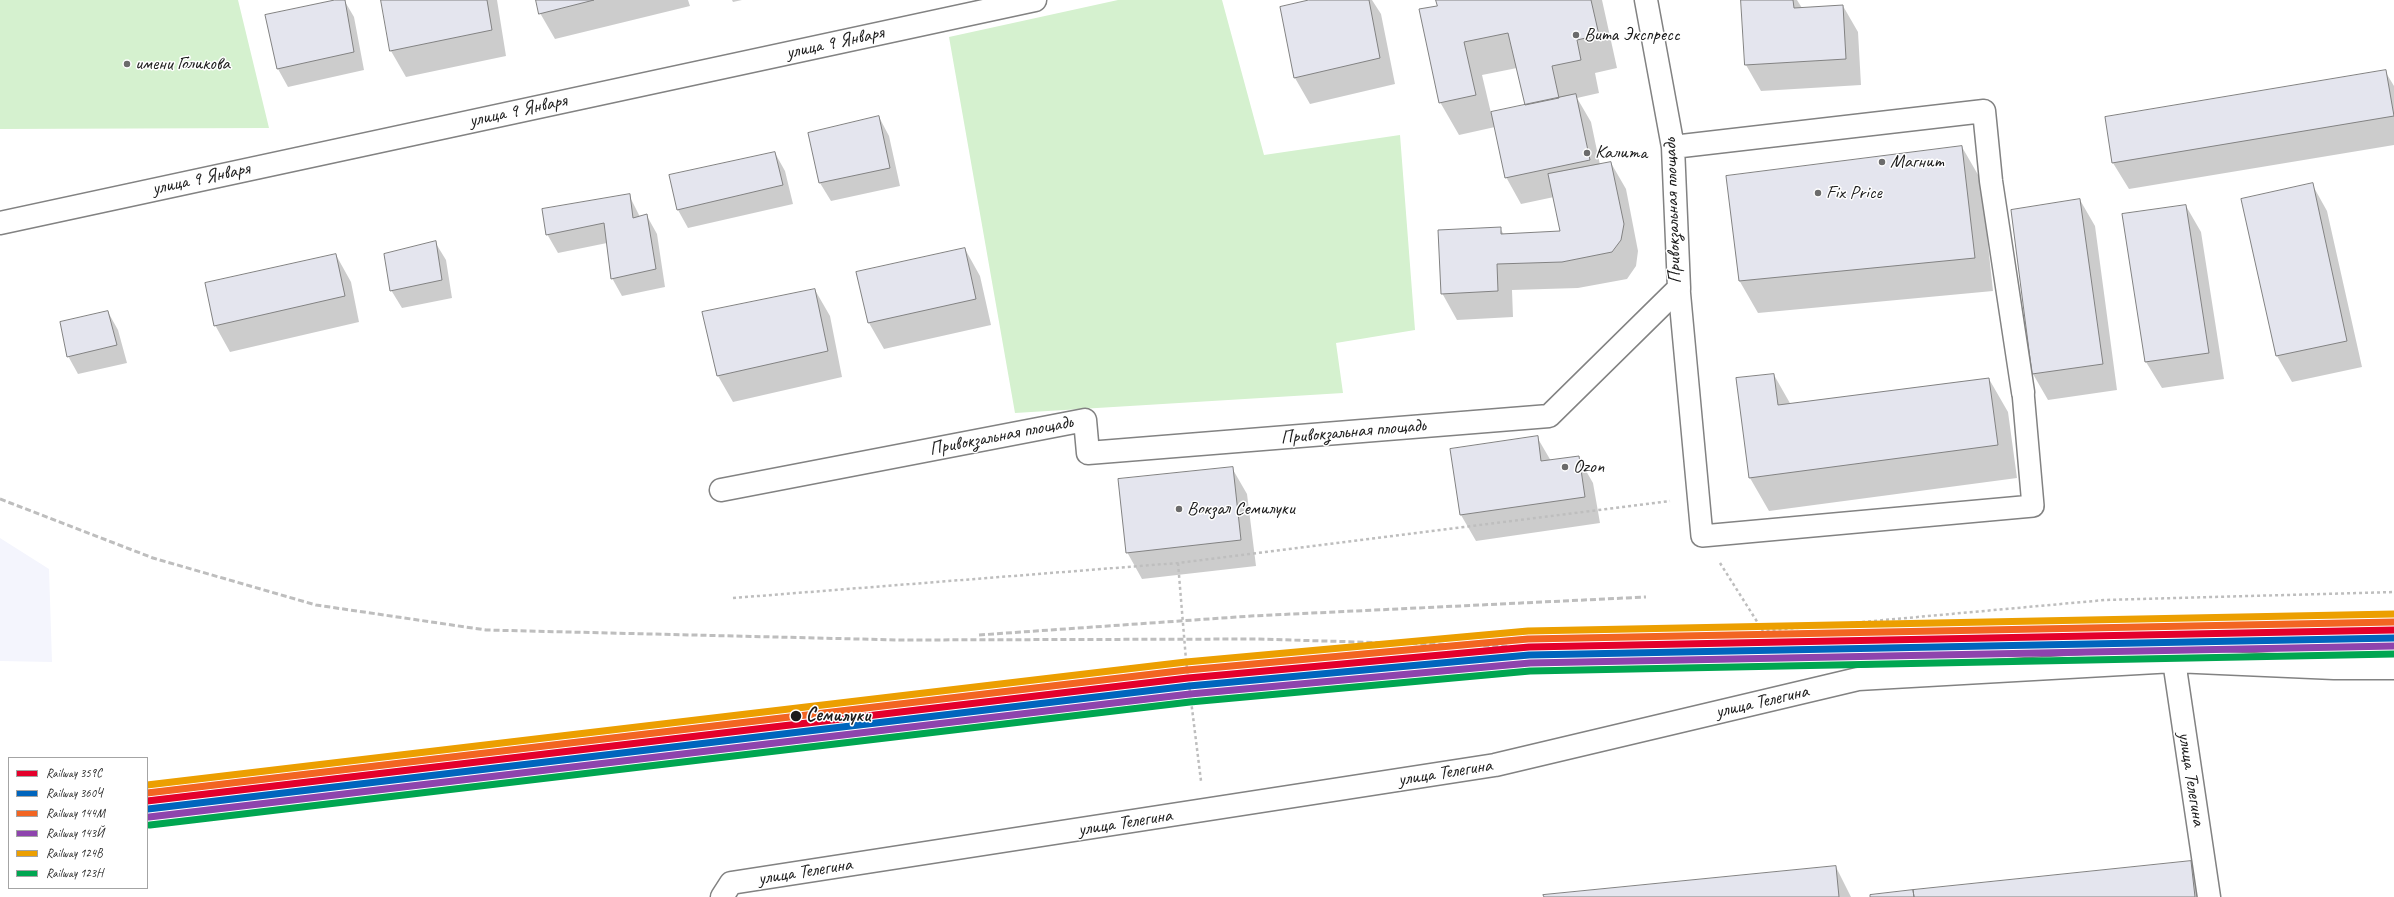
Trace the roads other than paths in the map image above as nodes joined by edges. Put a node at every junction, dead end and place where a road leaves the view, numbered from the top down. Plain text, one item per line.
1 (1036, 0) edge
2 (1646, 0) edge
3 (1673, 147) junction
4 (0, 223) edge
5 (1679, 288) junction
6 (2023, 392) joint
7 (721, 490) dead end
8 (2174, 661) junction
9 (2394, 668) edge
10 (722, 897) edge
11 (2209, 897) edge

1 - 4 street, улица 9 Января
2 - 3 street, Привокзальная площадь
3 - 5 street, Привокзальная площадь
3 - 6 street
5 - 6 lane
5 - 7 street, Привокзальная площадь
8 - 9 street, улица Телегина
8 - 10 street, улица Телегина
8 - 11 street, улица Телегина

